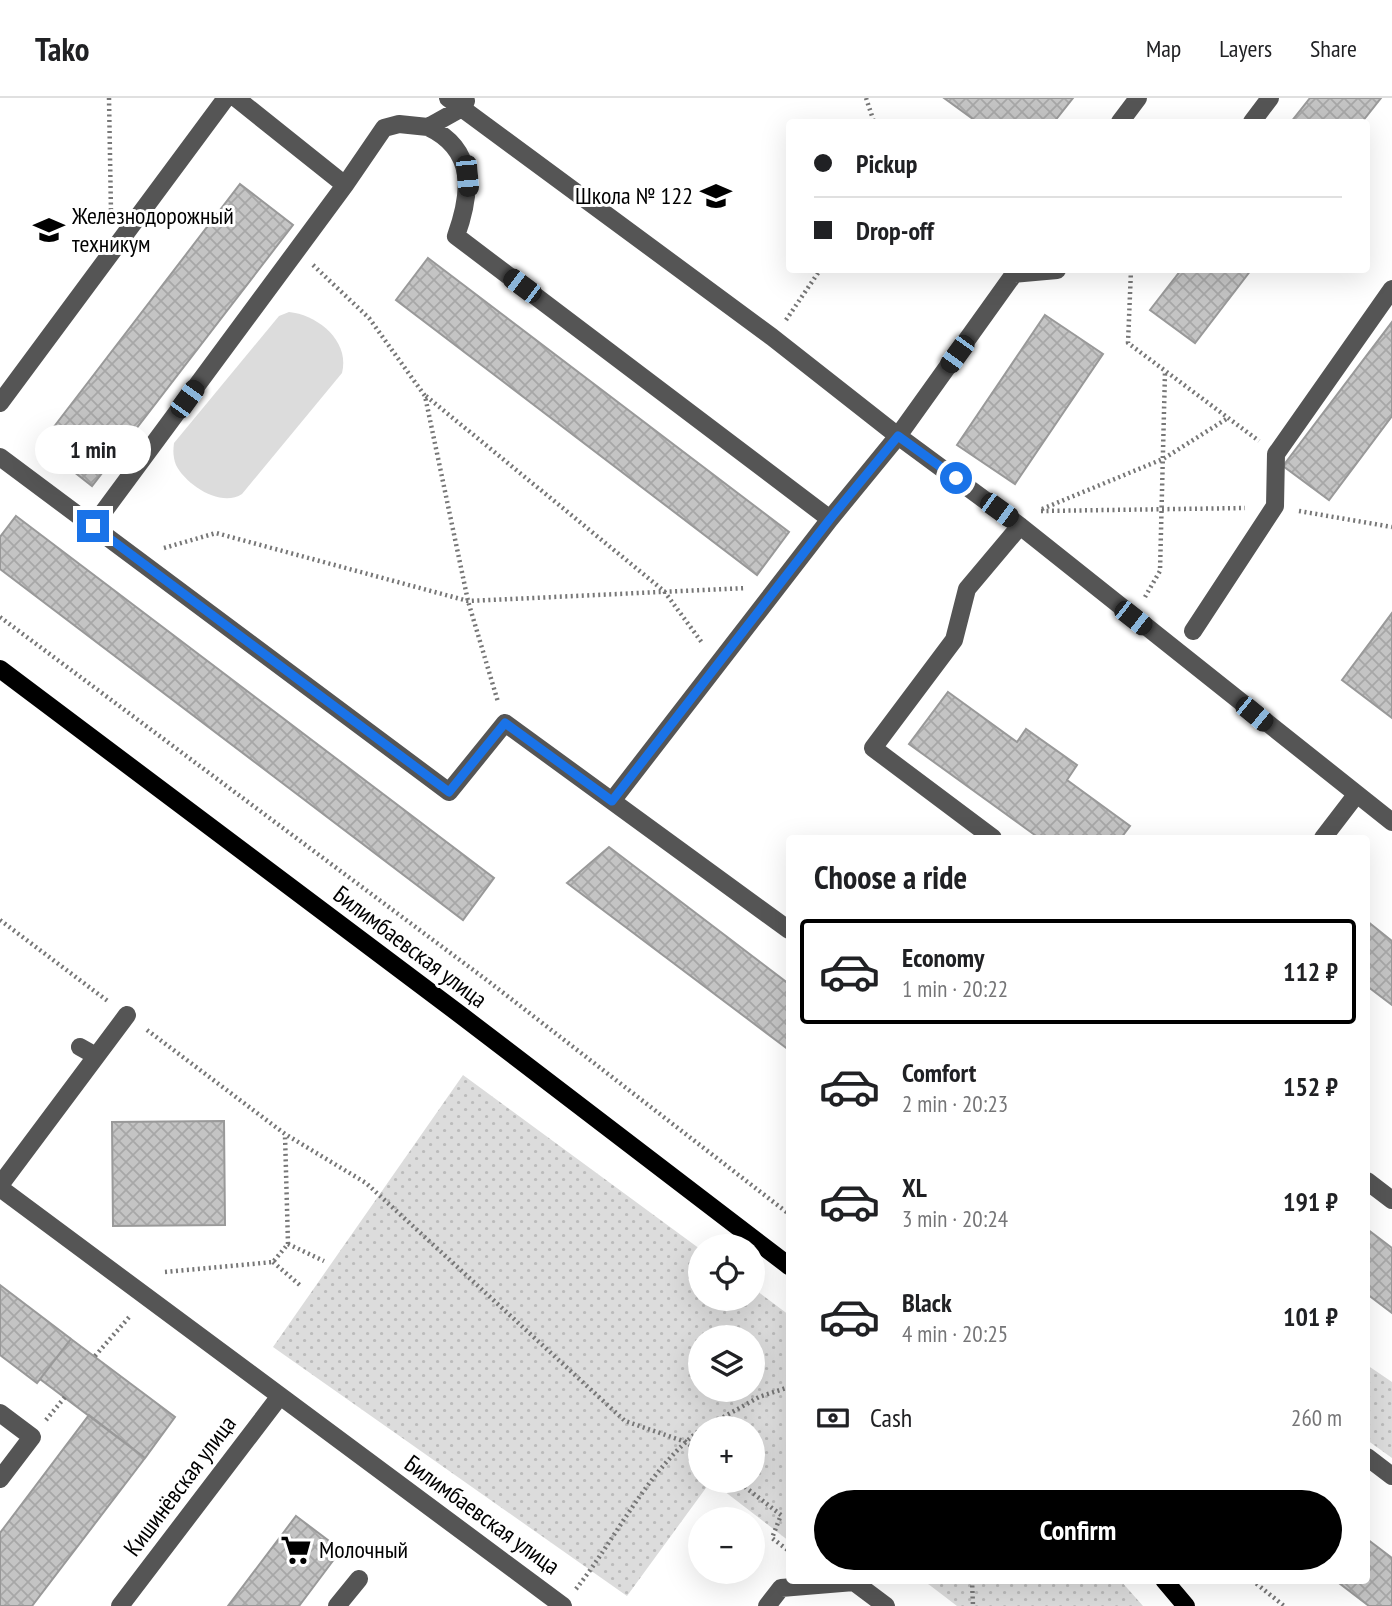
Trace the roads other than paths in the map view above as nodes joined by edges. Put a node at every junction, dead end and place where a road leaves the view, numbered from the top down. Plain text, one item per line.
1 (226, 98) edge
2 (236, 98) edge
3 (1138, 98) edge
4 (1270, 98) edge
5 (459, 101) edge
6 (1122, 119) edge
7 (1254, 119) edge
8 (428, 127) junction
9 (345, 185) junction
10 (1025, 273) edge
11 (1392, 289) edge
12 (0, 403) edge
13 (898, 436) junction
14 (0, 457) edge
15 (830, 519) junction
16 (93, 526) junction
17 (1020, 526) junction
18 (1193, 631) dead end
19 (0, 669) edge
20 (1356, 795) junction
21 (612, 801) junction
22 (1392, 822) edge
23 (989, 835) edge
24 (1325, 835) edge
25 (786, 928) edge
26 (127, 1015) road end
27 (1370, 1183) edge
28 (0, 1186) edge
29 (1392, 1200) edge
30 (786, 1264) edge
31 (280, 1396) junction
32 (0, 1413) edge
33 (1370, 1459) edge
34 (1392, 1476) edge
35 (0, 1479) edge
36 (359, 1579) dead end
37 (830, 1584) edge
38 (857, 1584) edge
39 (1167, 1584) edge
40 (120, 1606) edge
41 (337, 1606) edge
42 (563, 1606) edge
43 (767, 1606) edge
44 (886, 1606) edge
45 (1186, 1606) edge

1 - 12 street
2 - 9 street
3 - 6 street
4 - 7 street
5 - 8 street
5 - 13 street
8 - 9 street
8 - 15 street
9 - 16 street
10 - 13 street
11 - 18 street
13 - 15 street
13 - 17 street
14 - 16 street
15 - 21 street
16 - 21 street
17 - 20 street
17 - 23 street
19 - 30 main road, Билимбаевская улица
20 - 22 street
20 - 24 street
21 - 25 street
26 - 28 street
27 - 29 street
28 - 31 street, Билимбаевская улица
31 - 40 street, Кишинёвская улица
31 - 42 street, Билимбаевская улица
32 - 35 street
33 - 34 street
36 - 41 street
37 - 43 street
38 - 44 street
39 - 45 main road

